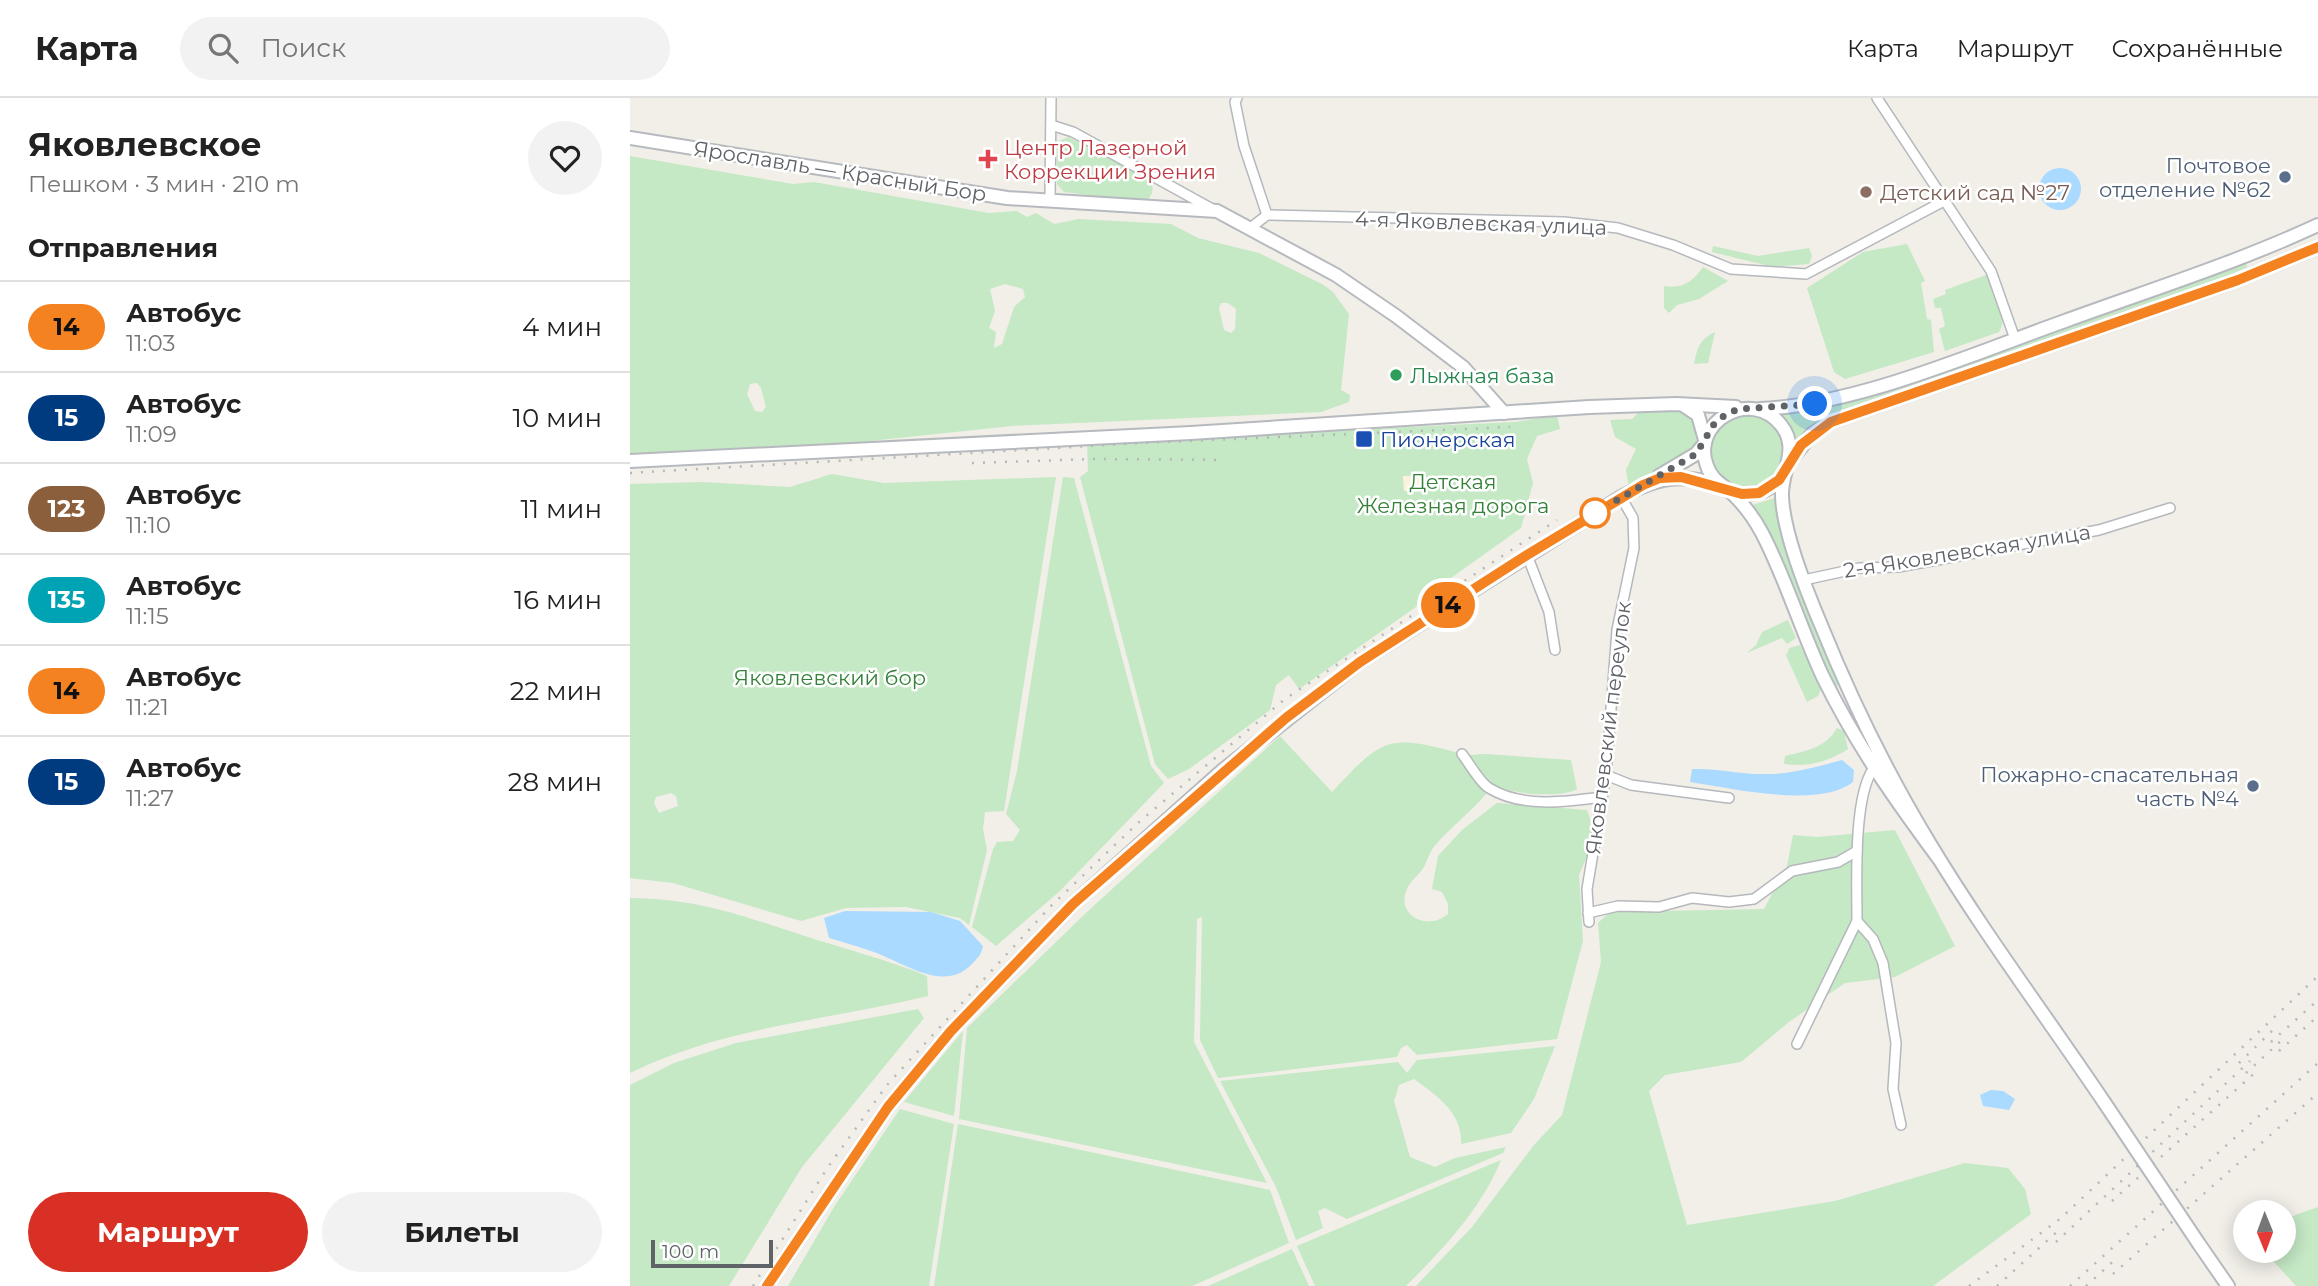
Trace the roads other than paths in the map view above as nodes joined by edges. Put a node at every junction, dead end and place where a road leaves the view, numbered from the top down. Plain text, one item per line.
1 (1051, 98) edge
2 (1237, 98) edge
3 (1877, 98) edge
4 (1051, 125) junction
5 (630, 138) edge
6 (1050, 200) junction
7 (1944, 201) junction
8 (1217, 211) junction
9 (1267, 215) junction
10 (2318, 225) edge
11 (1249, 229) junction
12 (2318, 247) edge
13 (2015, 339) junction
14 (1676, 404) junction
15 (1750, 409) junction
16 (1504, 413) junction
17 (1705, 442) junction
18 (630, 461) edge
19 (1787, 467) junction
20 (1643, 485) junction
21 (1725, 488) junction
22 (1621, 497) junction
23 (2170, 508) dead end
24 (1527, 555) junction
25 (1804, 580) junction
26 (1555, 650) dead end
27 (1462, 754) dead end
28 (1873, 769) junction
29 (1606, 775) junction
30 (1601, 797) junction
31 (1729, 798) dead end
32 (1857, 851) junction
33 (1939, 859) junction
34 (1857, 921) junction
35 (1797, 1044) dead end
36 (1901, 1125) dead end
37 (767, 1286) edge
38 (2228, 1286) edge

1 - 4 street
2 - 9 street
3 - 7 street
4 - 6 street
4 - 8 street
5 - 6 main road, Ярославль — Красный Бор
6 - 8 main road, Ярославль — Красный Бор
7 - 9 street, 4-я Яковлевская улица
7 - 13 street
8 - 11 main road
9 - 11 street
10 - 13 main road
11 - 16 main road
12 - 19 main road
13 - 15 main road
14 - 15 main road
14 - 16 main road
14 - 17 main road
15 - 17 main road
15 - 19 main road
16 - 18 main road
17 - 20 main road
17 - 21 main road
19 - 21 main road
19 - 25 main road
20 - 21 main road
20 - 22 main road
21 - 28 main road
22 - 24 main road
22 - 29 street, Яковлевский переулок
23 - 25 street, 2-я Яковлевская улица
24 - 26 street
24 - 37 main road
25 - 33 main road
27 - 30 street
28 - 32 street
28 - 33 main road
29 - 30 street, Яковлевский переулок
29 - 31 street
30 - 32 street, Яковлевский переулок
32 - 34 street
33 - 38 main road, bridge
34 - 35 street
34 - 36 street

